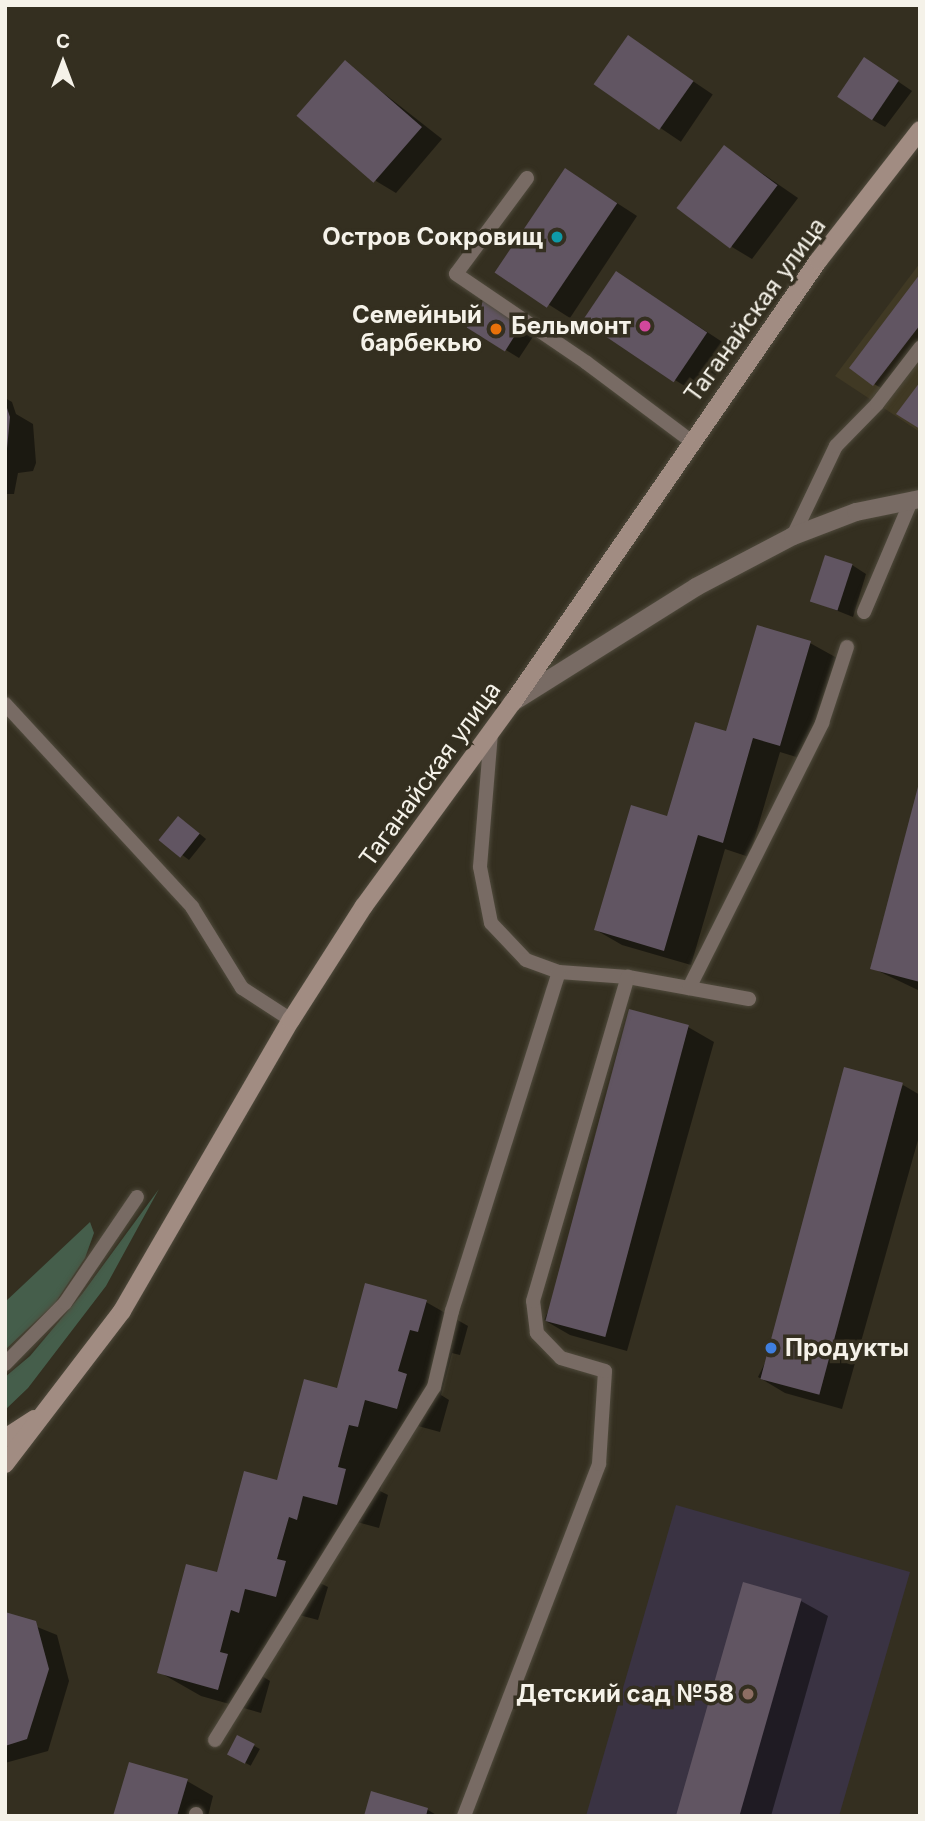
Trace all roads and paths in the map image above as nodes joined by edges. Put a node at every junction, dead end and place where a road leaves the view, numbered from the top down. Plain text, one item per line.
1 (920, 130) edge
2 (527, 178) dead end
3 (920, 348) edge
4 (691, 441) junction
5 (916, 499) edge
6 (793, 536) junction
7 (864, 612) dead end
8 (847, 647) dead end
9 (513, 702) junction
10 (5, 704) edge
11 (491, 733) junction
12 (559, 972) junction
13 (628, 977) junction
14 (688, 988) junction
15 (749, 999) dead end
16 (291, 1020) junction
17 (137, 1197) dead end
18 (5, 1364) edge
19 (43, 1413) junction
20 (5, 1438) edge
21 (5, 1465) edge
22 (215, 1740) dead end
23 (464, 1816) edge

1 - 4 main road, Таганайская улица
2 - 4 lane
3 - 6 lane
4 - 9 main road, Таганайская улица
5 - 6 street
5 - 7 lane
6 - 9 street
8 - 14 lane
9 - 11 main road, Таганайская улица
10 - 16 lane
11 - 12 lane
11 - 16 main road, Таганайская улица
12 - 13 lane
12 - 22 lane
13 - 14 lane
13 - 23 lane
14 - 15 lane
16 - 19 main road, Таганайская улица
17 - 18 lane
19 - 20 main road
19 - 21 main road, Таганайская улица

